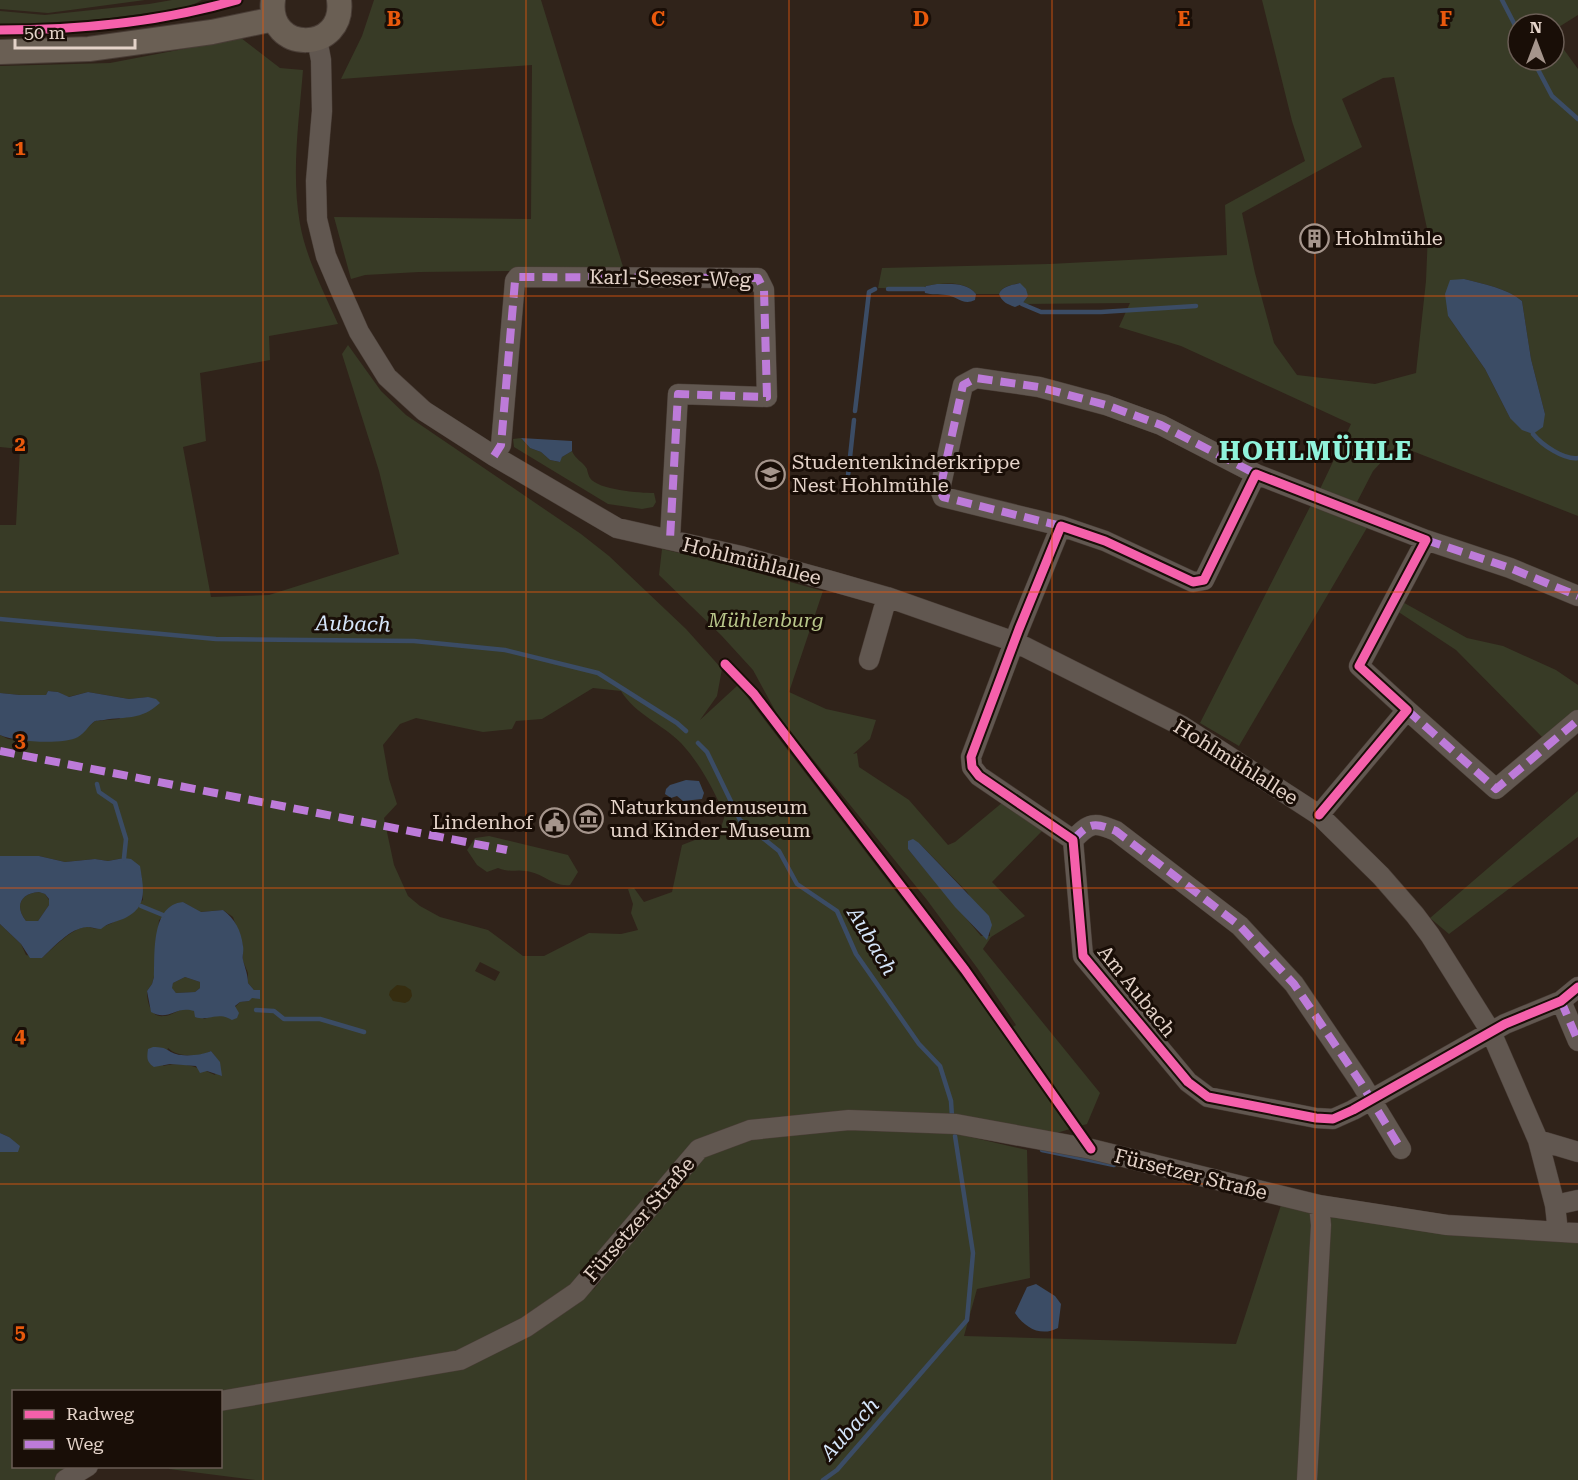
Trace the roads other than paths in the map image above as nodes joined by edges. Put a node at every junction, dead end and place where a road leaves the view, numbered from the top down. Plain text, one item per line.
1 (339, 0) edge
2 (273, 9) edge
3 (317, 39) junction
4 (0, 52) edge
5 (494, 456) junction
6 (1256, 474) junction
7 (1061, 525) junction
8 (670, 539) junction
9 (1426, 540) junction
10 (1578, 596) edge
11 (887, 597) junction
12 (1015, 642) junction
13 (869, 660) dead end
14 (1407, 710) junction
15 (1578, 720) edge
16 (1319, 815) junction
17 (1073, 840) junction
18 (1578, 987) edge
19 (1562, 1000) junction
20 (1491, 1032) junction
21 (1578, 1041) edge
22 (1369, 1100) junction
23 (1538, 1140) junction
24 (1401, 1149) dead end
25 (1578, 1152) edge
26 (1578, 1200) edge
27 (1319, 1205) junction
28 (1555, 1205) junction
29 (1568, 1233) edge
30 (222, 1401) edge
31 (86, 1468) edge
32 (65, 1480) edge
33 (1307, 1480) edge

1 - 3 main road
2 - 3 main road
2 - 4 main road
3 - 5 street, Hohlmühlallee
5 - 8 street, Hohlmühlallee
5 - 8 street, Karl-Seeser-Weg
6 - 7 street
6 - 7 street
6 - 9 street
7 - 12 street
8 - 11 street, Hohlmühlallee
9 - 10 street
9 - 14 street
11 - 12 street, Hohlmühlallee
11 - 13 street
12 - 16 street, Hohlmühlallee
12 - 17 street
14 - 15 street
14 - 16 street
16 - 20 street, Hohlmühlallee
17 - 22 street
17 - 22 street, Am Aubach
18 - 19 street, Am Aubach
19 - 20 street, Am Aubach
19 - 21 street
20 - 22 street, Am Aubach
20 - 23 street, Hohlmühlallee
22 - 24 street
23 - 25 street
23 - 28 street, Hohlmühlallee
26 - 28 street
27 - 29 street, Fürsetzer Straße
27 - 30 street, Fürsetzer Straße
27 - 33 street
28 - 29 street, Hohlmühlallee
31 - 32 street

